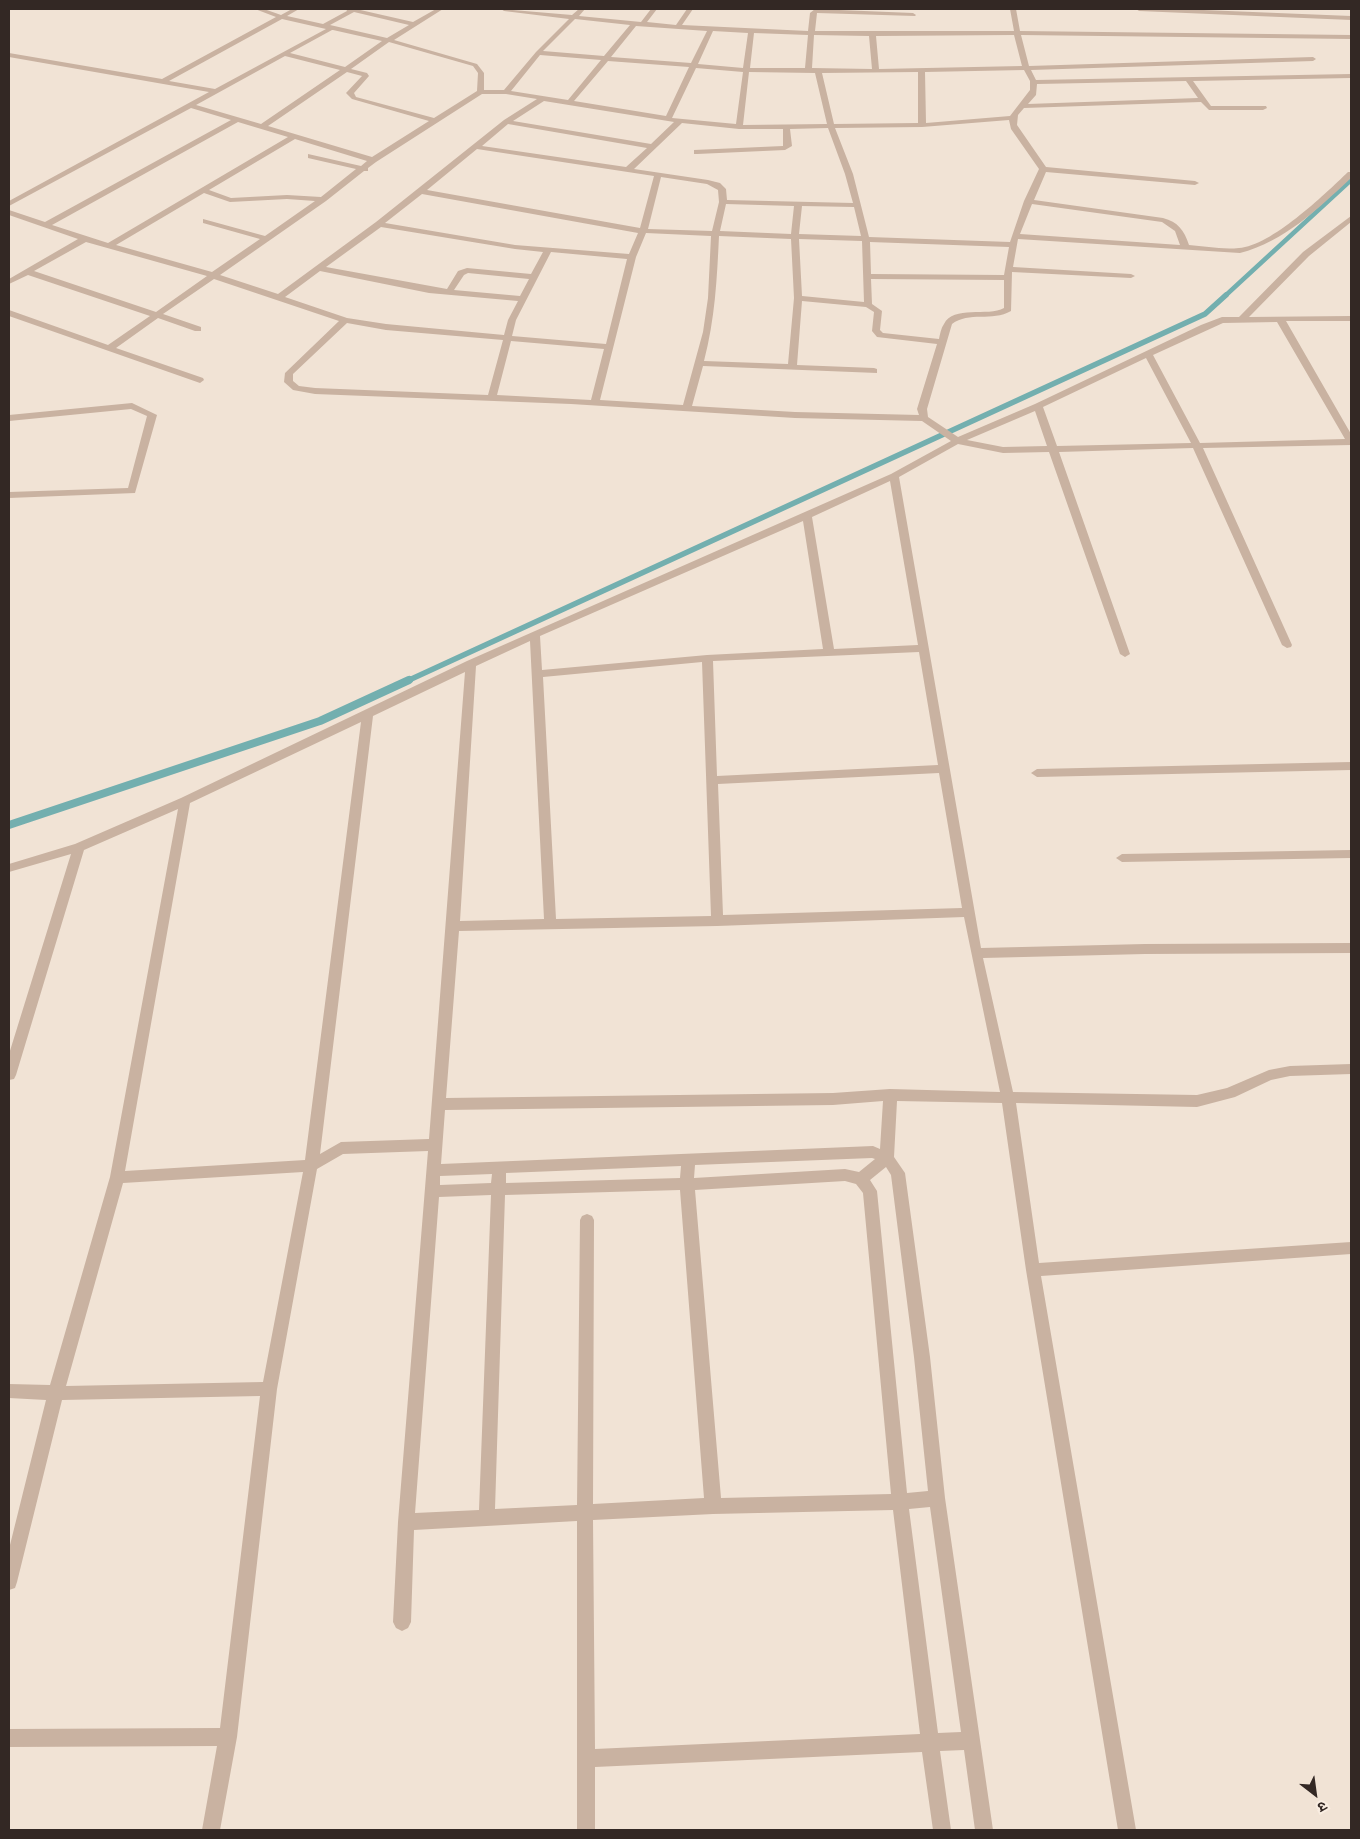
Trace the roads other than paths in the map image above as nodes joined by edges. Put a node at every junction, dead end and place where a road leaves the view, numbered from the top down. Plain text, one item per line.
1 (258, 9) edge
2 (296, 9) edge
3 (351, 9) edge
4 (440, 9) edge
5 (504, 9) edge
6 (582, 9) edge
7 (654, 9) edge
8 (690, 9) edge
9 (1013, 9) edge
10 (1139, 9) edge
11 (866, 10) edge
12 (914, 15) dead end
13 (281, 17) junction
14 (572, 18) junction
15 (1351, 18) edge
16 (862, 19) dead end
17 (413, 24) junction
18 (639, 24) junction
19 (678, 27) junction
20 (858, 27) dead end
21 (326, 28) junction
22 (711, 29) junction
23 (751, 32) junction
24 (1018, 33) junction
25 (855, 34) junction
26 (872, 34) junction
27 (809, 35) junction
28 (1299, 36) junction
29 (1351, 37) edge
30 (388, 40) junction
31 (1304, 43) dead end
32 (1308, 51) dead end
33 (538, 53) junction
34 (284, 54) junction
35 (9, 56) edge
36 (1313, 59) junction
37 (607, 60) junction
38 (1026, 66) junction
39 (347, 68) junction
40 (694, 68) junction
41 (921, 69) junction
42 (748, 70) junction
43 (808, 70) junction
44 (818, 70) junction
45 (876, 70) junction
46 (1323, 76) junction
47 (1351, 76) edge
48 (1188, 79) junction
49 (164, 81) junction
50 (1033, 82) junction
51 (216, 91) junction
52 (480, 92) junction
53 (506, 92) junction
54 (542, 99) junction
55 (1201, 100) junction
56 (570, 102) junction
57 (190, 105) junction
58 (1022, 106) junction
59 (1263, 108) dead end
60 (1013, 118) junction
61 (668, 119) junction
62 (237, 120) junction
63 (434, 120) junction
64 (680, 121) junction
65 (507, 122) junction
66 (739, 126) junction
67 (786, 126) junction
68 (831, 126) junction
69 (922, 126) junction
70 (262, 127) junction
71 (293, 136) junction
72 (476, 147) junction
73 (653, 147) junction
74 (697, 152) dead end
75 (311, 156) dead end
76 (373, 160) junction
77 (365, 168) junction
78 (1043, 169) junction
79 (627, 171) junction
80 (1351, 174) edge
81 (658, 176) junction
82 (1195, 182) dead end
83 (202, 190) junction
84 (420, 191) junction
85 (323, 199) junction
86 (1028, 201) junction
87 (723, 202) junction
88 (798, 203) junction
89 (9, 204) edge
90 (856, 205) junction
91 (9, 212) edge
92 (1351, 218) edge
93 (206, 221) dead end
94 (379, 224) junction
95 (46, 225) junction
96 (643, 231) junction
97 (715, 234) junction
98 (795, 236) junction
99 (1015, 236) junction
100 (84, 238) junction
101 (265, 238) junction
102 (866, 239) junction
103 (1013, 245) junction
104 (109, 246) junction
105 (1186, 247) junction
106 (548, 250) junction
107 (632, 257) junction
108 (319, 268) junction
109 (28, 272) junction
110 (1008, 274) junction
111 (212, 276) junction
112 (867, 276) junction
113 (1131, 276) dead end
114 (534, 277) junction
115 (9, 282) edge
116 (449, 292) junction
117 (278, 298) junction
118 (798, 298) junction
119 (522, 299) junction
120 (868, 305) junction
121 (9, 313) edge
122 (157, 315) junction
123 (1243, 318) junction
124 (1351, 318) edge
125 (1280, 319) junction
126 (345, 320) junction
127 (198, 329) dead end
128 (507, 339) junction
129 (942, 342) junction
130 (607, 347) junction
131 (108, 349) junction
132 (1148, 354) junction
133 (700, 363) junction
134 (792, 366) junction
135 (874, 371) dead end
136 (200, 380) dead end
137 (492, 398) junction
138 (595, 403) junction
139 (1038, 406) junction
140 (687, 409) junction
141 (9, 418) edge
142 (926, 420) junction
143 (957, 441) junction
144 (1197, 446) junction
145 (1054, 450) junction
146 (894, 476) junction
147 (9, 495) edge
148 (807, 516) junction
149 (535, 634) junction
150 (1286, 644) dead end
151 (922, 648) junction
152 (829, 652) junction
153 (1125, 654) dead end
154 (707, 658) junction
155 (471, 664) junction
156 (537, 674) junction
157 (366, 716) junction
158 (1351, 766) edge
159 (944, 769) junction
160 (1037, 773) dead end
161 (711, 780) junction
162 (185, 801) junction
163 (79, 847) junction
164 (1351, 854) edge
165 (1122, 858) dead end
166 (9, 868) edge
167 (969, 912) junction
168 (717, 920) junction
169 (550, 924) junction
170 (453, 926) junction
171 (1351, 948) edge
172 (976, 953) junction
173 (1351, 1069) edge
174 (9, 1074) edge
175 (890, 1095) junction
176 (1008, 1098) junction
177 (439, 1104) junction
178 (436, 1144) junction
179 (887, 1158) junction
180 (688, 1160) junction
181 (311, 1166) junction
182 (499, 1167) junction
183 (434, 1170) junction
184 (118, 1177) junction
185 (861, 1179) junction
186 (688, 1184) junction
187 (498, 1189) junction
188 (432, 1191) junction
189 (587, 1220) dead end
190 (1351, 1248) edge
191 (1033, 1270) junction
192 (269, 1389) junction
193 (9, 1391) edge
194 (56, 1393) junction
195 (937, 1498) junction
196 (900, 1502) junction
197 (713, 1506) junction
198 (585, 1512) junction
199 (487, 1518) junction
200 (406, 1522) junction
201 (9, 1582) edge
202 (402, 1622) dead end
203 (228, 1737) junction
204 (9, 1738) edge
205 (971, 1740) junction
206 (930, 1743) junction
207 (586, 1758) junction
208 (211, 1830) edge
209 (586, 1830) edge
210 (942, 1830) edge
211 (984, 1830) edge
212 (1127, 1830) edge

1 - 13 street
2 - 13 street
3 - 17 street
3 - 21 street
4 - 17 street
5 - 14 street
6 - 14 street
7 - 18 street
8 - 19 street
9 - 24 street
10 - 15 street
11 - 12 street
11 - 16 street
11 - 27 street
13 - 21 street
13 - 49 street
14 - 18 street
14 - 33 street
17 - 30 street
18 - 19 street
18 - 37 street
19 - 22 street
20 - 25 street
21 - 30 street
21 - 34 street
22 - 23 street
22 - 40 street
23 - 27 street
23 - 42 street
24 - 26 street
24 - 28 street
24 - 38 street
25 - 26 street
25 - 27 street
26 - 45 street
27 - 43 street
28 - 29 street
28 - 31 street
30 - 39 street
30 - 52 street
32 - 36 street
33 - 37 street
33 - 53 street
34 - 39 street
34 - 51 street
35 - 49 street
36 - 38 street
36 - 46 street
37 - 40 street
37 - 56 street
38 - 41 street
38 - 50 street
39 - 63 street
39 - 70 street
40 - 42 street
40 - 61 street
41 - 45 street
41 - 69 street
42 - 43 street
42 - 66 street
43 - 44 street
44 - 45 street
44 - 68 street
46 - 47 street
46 - 48 street
48 - 50 street
48 - 55 street
49 - 51 street
50 - 58 street
51 - 57 street
52 - 53 street
52 - 63 street
53 - 54 street
54 - 56 street
54 - 65 street
55 - 58 street
55 - 59 street
56 - 61 street
57 - 62 street
57 - 89 street
58 - 60 street
60 - 69 street
60 - 78 street
61 - 64 street
62 - 70 street
62 - 95 street
63 - 76 street
64 - 66 street
64 - 73 street
65 - 72 street
65 - 73 street
66 - 67 street
67 - 68 street
67 - 74 street
68 - 69 street
68 - 90 street
70 - 71 street
71 - 76 street
71 - 83 street
72 - 79 street
72 - 84 street
73 - 79 street
75 - 77 street
76 - 77 street
77 - 85 street
78 - 82 street
78 - 86 street
79 - 81 street
80 - 105 street
81 - 87 street
81 - 96 street
83 - 85 street
83 - 104 street
84 - 94 street
84 - 96 street
85 - 101 street
86 - 99 street
86 - 105 street
87 - 88 street
87 - 97 street
88 - 90 street
88 - 98 street
90 - 102 street
91 - 95 street
92 - 123 street
93 - 101 street
94 - 106 street
94 - 108 street
95 - 100 street
96 - 97 street
96 - 107 street
97 - 98 street
97 - 133 street
98 - 102 street
98 - 118 street
99 - 103 street
99 - 105 street
100 - 104 street
100 - 109 street
101 - 111 street
102 - 103 street
102 - 112 street
103 - 110 street
104 - 111 street
106 - 107 street
106 - 114 street
107 - 130 street
108 - 116 street
108 - 117 street
109 - 115 street
109 - 122 street
110 - 112 street
110 - 113 street
110 - 129 street
111 - 117 street
111 - 122 street
112 - 120 street
114 - 116 street
114 - 119 street
116 - 119 street
117 - 126 street
118 - 120 street
118 - 134 street
119 - 128 street
120 - 129 street
121 - 131 street
122 - 127 street
122 - 131 street
123 - 125 street
123 - 132 street
124 - 125 street
125 - 144 street
126 - 128 street
126 - 137 street
128 - 130 street
128 - 137 street
129 - 142 street
130 - 138 street
131 - 136 street
132 - 139 street
132 - 144 street
133 - 134 street
133 - 140 street
134 - 135 street
137 - 138 street
138 - 140 street
139 - 143 street
139 - 145 street
140 - 142 street
141 - 147 street
142 - 143 street
143 - 145 street
143 - 146 street
144 - 145 street
144 - 150 street
145 - 153 street
146 - 148 street
146 - 151 street
148 - 149 street
148 - 152 street
149 - 155 street
149 - 156 street
151 - 152 street
151 - 159 street
152 - 154 street
154 - 156 street
154 - 161 street
155 - 157 street
155 - 170 street
156 - 169 street
157 - 162 street
157 - 181 street
158 - 160 street
159 - 161 street
159 - 167 street
161 - 168 street
162 - 163 street
162 - 184 street
163 - 166 street
163 - 174 street
164 - 165 street
167 - 168 street
167 - 172 street
168 - 169 street
169 - 170 street
170 - 177 street
171 - 172 street
172 - 176 street
173 - 176 street
175 - 176 street
175 - 177 street
175 - 179 street
176 - 191 street
177 - 178 street
178 - 181 street
178 - 183 street
179 - 180 street
179 - 185 street
179 - 195 street
180 - 182 street
180 - 186 street
181 - 184 street
181 - 192 street
182 - 183 street
182 - 187 street
183 - 188 street
184 - 194 street
185 - 186 street
185 - 196 street
186 - 187 street
186 - 197 street
187 - 188 street
187 - 199 street
188 - 200 street
189 - 198 street
190 - 191 street
191 - 212 street
192 - 194 street
192 - 203 street
193 - 194 street
194 - 201 street
195 - 196 street
195 - 205 street
196 - 197 street
196 - 206 street
197 - 198 street
198 - 199 street
198 - 207 street
199 - 200 street
200 - 202 street
203 - 204 street
203 - 208 street
205 - 206 street
205 - 211 street
206 - 207 street
206 - 210 street
207 - 209 street

